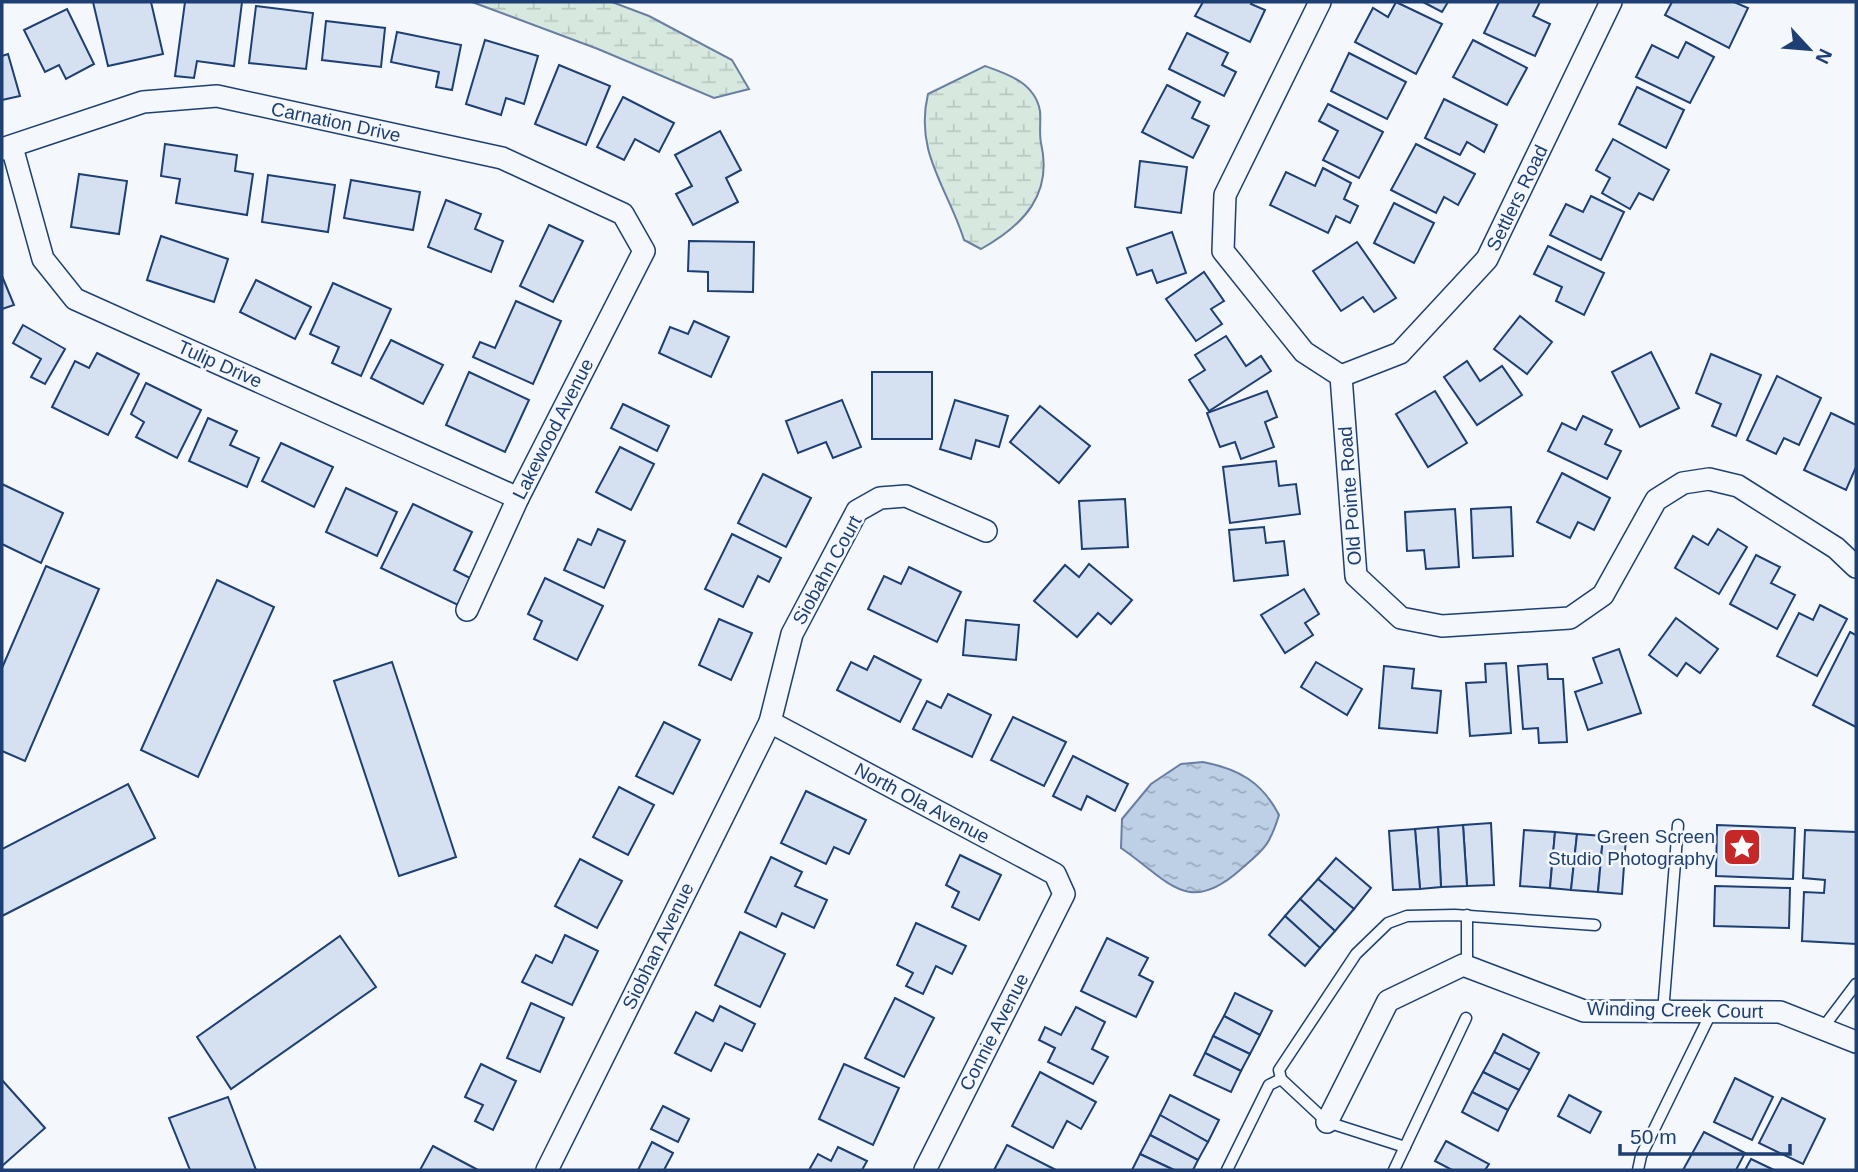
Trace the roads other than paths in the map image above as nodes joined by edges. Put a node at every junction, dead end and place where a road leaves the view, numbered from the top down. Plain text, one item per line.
1 (1320, 2) edge
2 (1611, 2) edge
3 (7, 148) edge
4 (645, 251) joint
5 (1341, 376) junction
6 (518, 498) junction
7 (986, 531) dead end
8 (1856, 567) edge
9 (467, 610) dead end
10 (769, 722) junction
11 (1678, 825) dead end
12 (1063, 894) joint
13 (1467, 915) junction
14 (1595, 925) dead end
15 (1467, 966) junction
16 (1856, 984) edge
17 (1662, 1012) junction
18 (1711, 1013) junction
19 (1466, 1018) dead end
20 (1822, 1029) junction
21 (1856, 1042) edge
22 (1281, 1079) junction
23 (1327, 1122) junction
24 (1405, 1147) junction
25 (547, 1170) edge
26 (925, 1170) edge
27 (1227, 1170) edge
28 (1394, 1170) edge
29 (1638, 1170) edge

1 - 5 street
2 - 5 street, Settlers Road
3 - 4 street, Carnation Drive
3 - 6 street, Tulip Drive
4 - 6 street, Lakewood Avenue
5 - 8 street, Old Pointe Road
6 - 9 street, Lakewood Avenue
7 - 10 street, Siobahn Court
10 - 12 street, North Ola Avenue
10 - 25 street, Siobhan Avenue
11 - 17 lane
12 - 26 street, Connie Avenue
13 - 14 lane
13 - 15 lane
13 - 22 lane
15 - 17 street, Winding Creek Court
15 - 23 street
16 - 20 lane
17 - 18 street, Winding Creek Court
18 - 20 street, Winding Creek Court
18 - 29 lane
19 - 24 lane
20 - 21 street, Winding Creek Court
22 - 23 lane
22 - 27 lane
23 - 24 lane
24 - 28 lane

